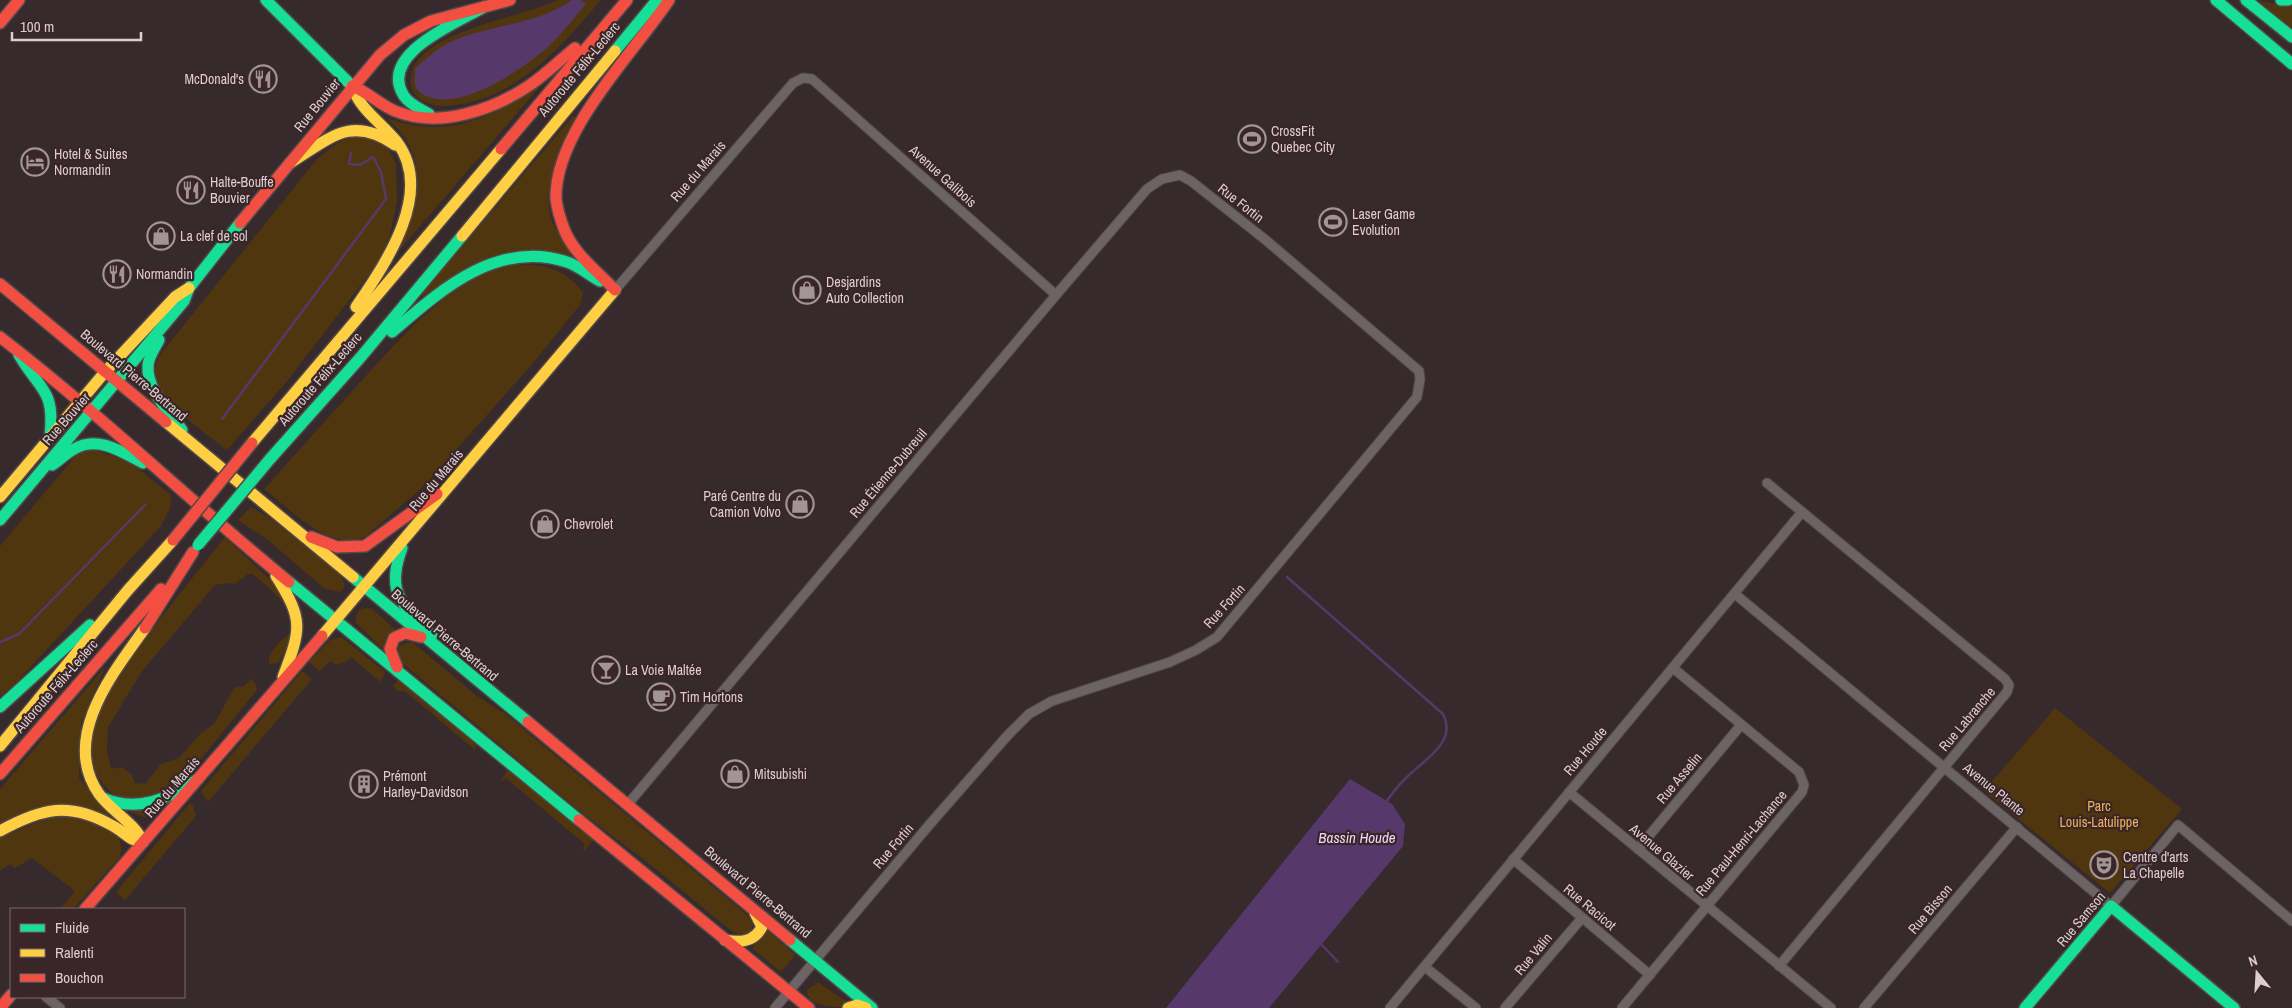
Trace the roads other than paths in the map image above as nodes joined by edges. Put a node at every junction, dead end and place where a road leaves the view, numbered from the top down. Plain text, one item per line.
1 (19, 0) edge
2 (266, 0) edge
3 (510, 0) edge
4 (627, 0) edge
5 (657, 0) edge
6 (669, 0) edge
7 (2216, 0) edge
8 (2246, 0) edge
9 (2281, 0) edge
10 (2288, 0) edge
11 (484, 6) junction
12 (0, 23) edge
13 (606, 23) junction
14 (2292, 37) edge
15 (2292, 64) edge
16 (812, 79) joint
17 (352, 86) junction
18 (435, 118) junction
19 (404, 153) junction
20 (290, 162) junction
21 (1180, 175) joint
22 (0, 284) edge
23 (189, 288) junction
24 (615, 290) junction
25 (1056, 295) junction
26 (175, 312) junction
27 (0, 337) edge
28 (17, 351) junction
29 (360, 358) junction
30 (314, 369) junction
31 (105, 372) junction
32 (118, 382) junction
33 (80, 401) junction
34 (91, 411) junction
35 (50, 438) junction
36 (188, 441) junction
37 (41, 471) junction
38 (159, 472) junction
39 (1767, 483) dead end
40 (452, 484) junction
41 (0, 497) edge
42 (1802, 512) junction
43 (0, 520) edge
44 (294, 529) junction
45 (405, 539) junction
46 (195, 549) junction
47 (269, 566) junction
48 (364, 588) junction
49 (128, 590) junction
50 (1735, 594) junction
51 (336, 620) junction
52 (423, 637) junction
53 (1673, 668) junction
54 (400, 672) junction
55 (468, 673) junction
56 (280, 685) junction
57 (0, 706) edge
58 (1741, 725) junction
59 (0, 746) edge
60 (1944, 767) junction
61 (0, 774) edge
62 (198, 779) junction
63 (1569, 792) junction
64 (99, 796) junction
65 (628, 804) junction
66 (2017, 827) junction
67 (0, 831) edge
68 (143, 842) junction
69 (1638, 849) junction
70 (1513, 859) junction
71 (2112, 906) junction
72 (1706, 907) junction
73 (86, 908) edge
74 (753, 909) junction
75 (1582, 918) junction
76 (2292, 921) edge
77 (725, 940) junction
78 (815, 960) junction
79 (1779, 966) junction
80 (1425, 967) junction
81 (1650, 975) junction
82 (788, 992) junction
83 (10, 996) edge
84 (47, 998) edge
85 (0, 1008) edge
86 (60, 1008) edge
87 (775, 1008) edge
88 (809, 1008) edge
89 (848, 1008) edge
90 (866, 1008) edge
91 (872, 1008) edge
92 (1390, 1008) edge
93 (1476, 1008) edge
94 (1505, 1008) edge
95 (1622, 1008) edge
96 (1831, 1008) edge
97 (1864, 1008) edge
98 (2025, 1008) edge
99 (2234, 1008) edge

1 - 12 main road
2 - 17 main road
3 - 11 main road, Rue Bouvier
4 - 13 main road, Autoroute Félix-Leclerc
5 - 29 main road, Autoroute Félix-Leclerc
6 - 24 main road
7 - 15 main road
8 - 14 main road
9 - 10 main road
11 - 17 main road, Rue Bouvier
11 - 18 main road
13 - 18 main road
13 - 30 main road, Autoroute Félix-Leclerc
16 - 24 street, Rue du Marais
16 - 25 street, Avenue Galibois
17 - 18 main road
17 - 19 main road
17 - 20 main road, Rue Bouvier
19 - 20 main road
19 - 30 main road
20 - 23 main road, Rue Bouvier
21 - 25 street, Rue Étienne-Dubreuil
21 - 78 street, Rue Fortin
22 - 31 main road, Boulevard Pierre-Bertrand
23 - 26 main road, Rue Bouvier
23 - 31 main road, Rue Bouvier
24 - 29 main road
24 - 40 main road, Rue du Marais
25 - 65 street, Rue Étienne-Dubreuil
26 - 32 main road, Rue Bouvier
26 - 36 main road
27 - 28 main road
28 - 33 main road
28 - 35 main road
29 - 46 main road, Autoroute Félix-Leclerc, bridge
30 - 49 main road, Autoroute Félix-Leclerc, bridge
31 - 32 main road, Boulevard Pierre-Bertrand
31 - 33 main road, Rue Bouvier
32 - 34 main road, Rue Bouvier
32 - 36 main road, Boulevard Pierre-Bertrand
33 - 34 main road
33 - 35 main road, Rue Bouvier
34 - 37 main road, Rue Bouvier
34 - 38 main road
35 - 41 main road, Rue Bouvier
36 - 44 main road, Boulevard Pierre-Bertrand
37 - 38 main road
37 - 43 main road, Rue Bouvier
38 - 47 main road
39 - 42 street, Rue Labranche
40 - 44 main road
40 - 45 main road, Rue du Marais
42 - 50 street, Rue Houde
42 - 60 street, Rue Labranche
44 - 48 main road, Boulevard Pierre-Bertrand
45 - 48 main road, Rue du Marais
45 - 55 main road
46 - 61 main road, Autoroute Félix-Leclerc
46 - 64 main road
47 - 51 main road
47 - 56 main road
48 - 51 main road, Rue du Marais
48 - 52 main road, Boulevard Pierre-Bertrand
49 - 57 main road
49 - 59 main road, Autoroute Félix-Leclerc
50 - 53 street, Rue Houde
50 - 60 street, Avenue Plante
51 - 54 main road
51 - 56 main road, Rue du Marais
52 - 54 main road
52 - 55 main road, Boulevard Pierre-Bertrand
53 - 58 street, Rue Paul-Henri-Lachance
53 - 63 street, Rue Houde
54 - 77 main road
55 - 65 main road, Boulevard Pierre-Bertrand
56 - 62 main road, Rue du Marais
58 - 69 street, Rue Asselin
58 - 72 street, Rue Paul-Henri-Lachance
60 - 66 street, Avenue Plante
60 - 79 street, Rue Labranche
62 - 64 main road
62 - 68 main road, Rue du Marais
63 - 69 street, Avenue Glazier
63 - 70 street, Rue Houde
64 - 68 main road
65 - 74 main road, Boulevard Pierre-Bertrand
66 - 71 street, Avenue Plante
66 - 97 street, Rue Bisson
67 - 68 main road
68 - 73 main road, Rue du Marais
69 - 72 street, Avenue Glazier
70 - 75 street, Rue Racicot
70 - 80 street, Rue Houde
71 - 76 street, Rue Samson
71 - 98 main road, Rue Samson
71 - 99 main road, Avenue Plante
72 - 79 street, Avenue Glazier
72 - 81 street, Rue Paul-Henri-Lachance
74 - 77 main road
74 - 78 main road, Boulevard Pierre-Bertrand
75 - 81 street, Rue Racicot
75 - 94 street, Rue Valin
77 - 82 main road
78 - 82 street, Rue Fortin
78 - 91 main road, Boulevard Pierre-Bertrand
79 - 96 street, Avenue Glazier
80 - 92 street, Rue Houde
80 - 93 street
81 - 95 street, Rue Paul-Henri-Lachance
82 - 87 street, Rue Fortin
82 - 88 main road
83 - 85 main road
84 - 86 street
89 - 90 main road

